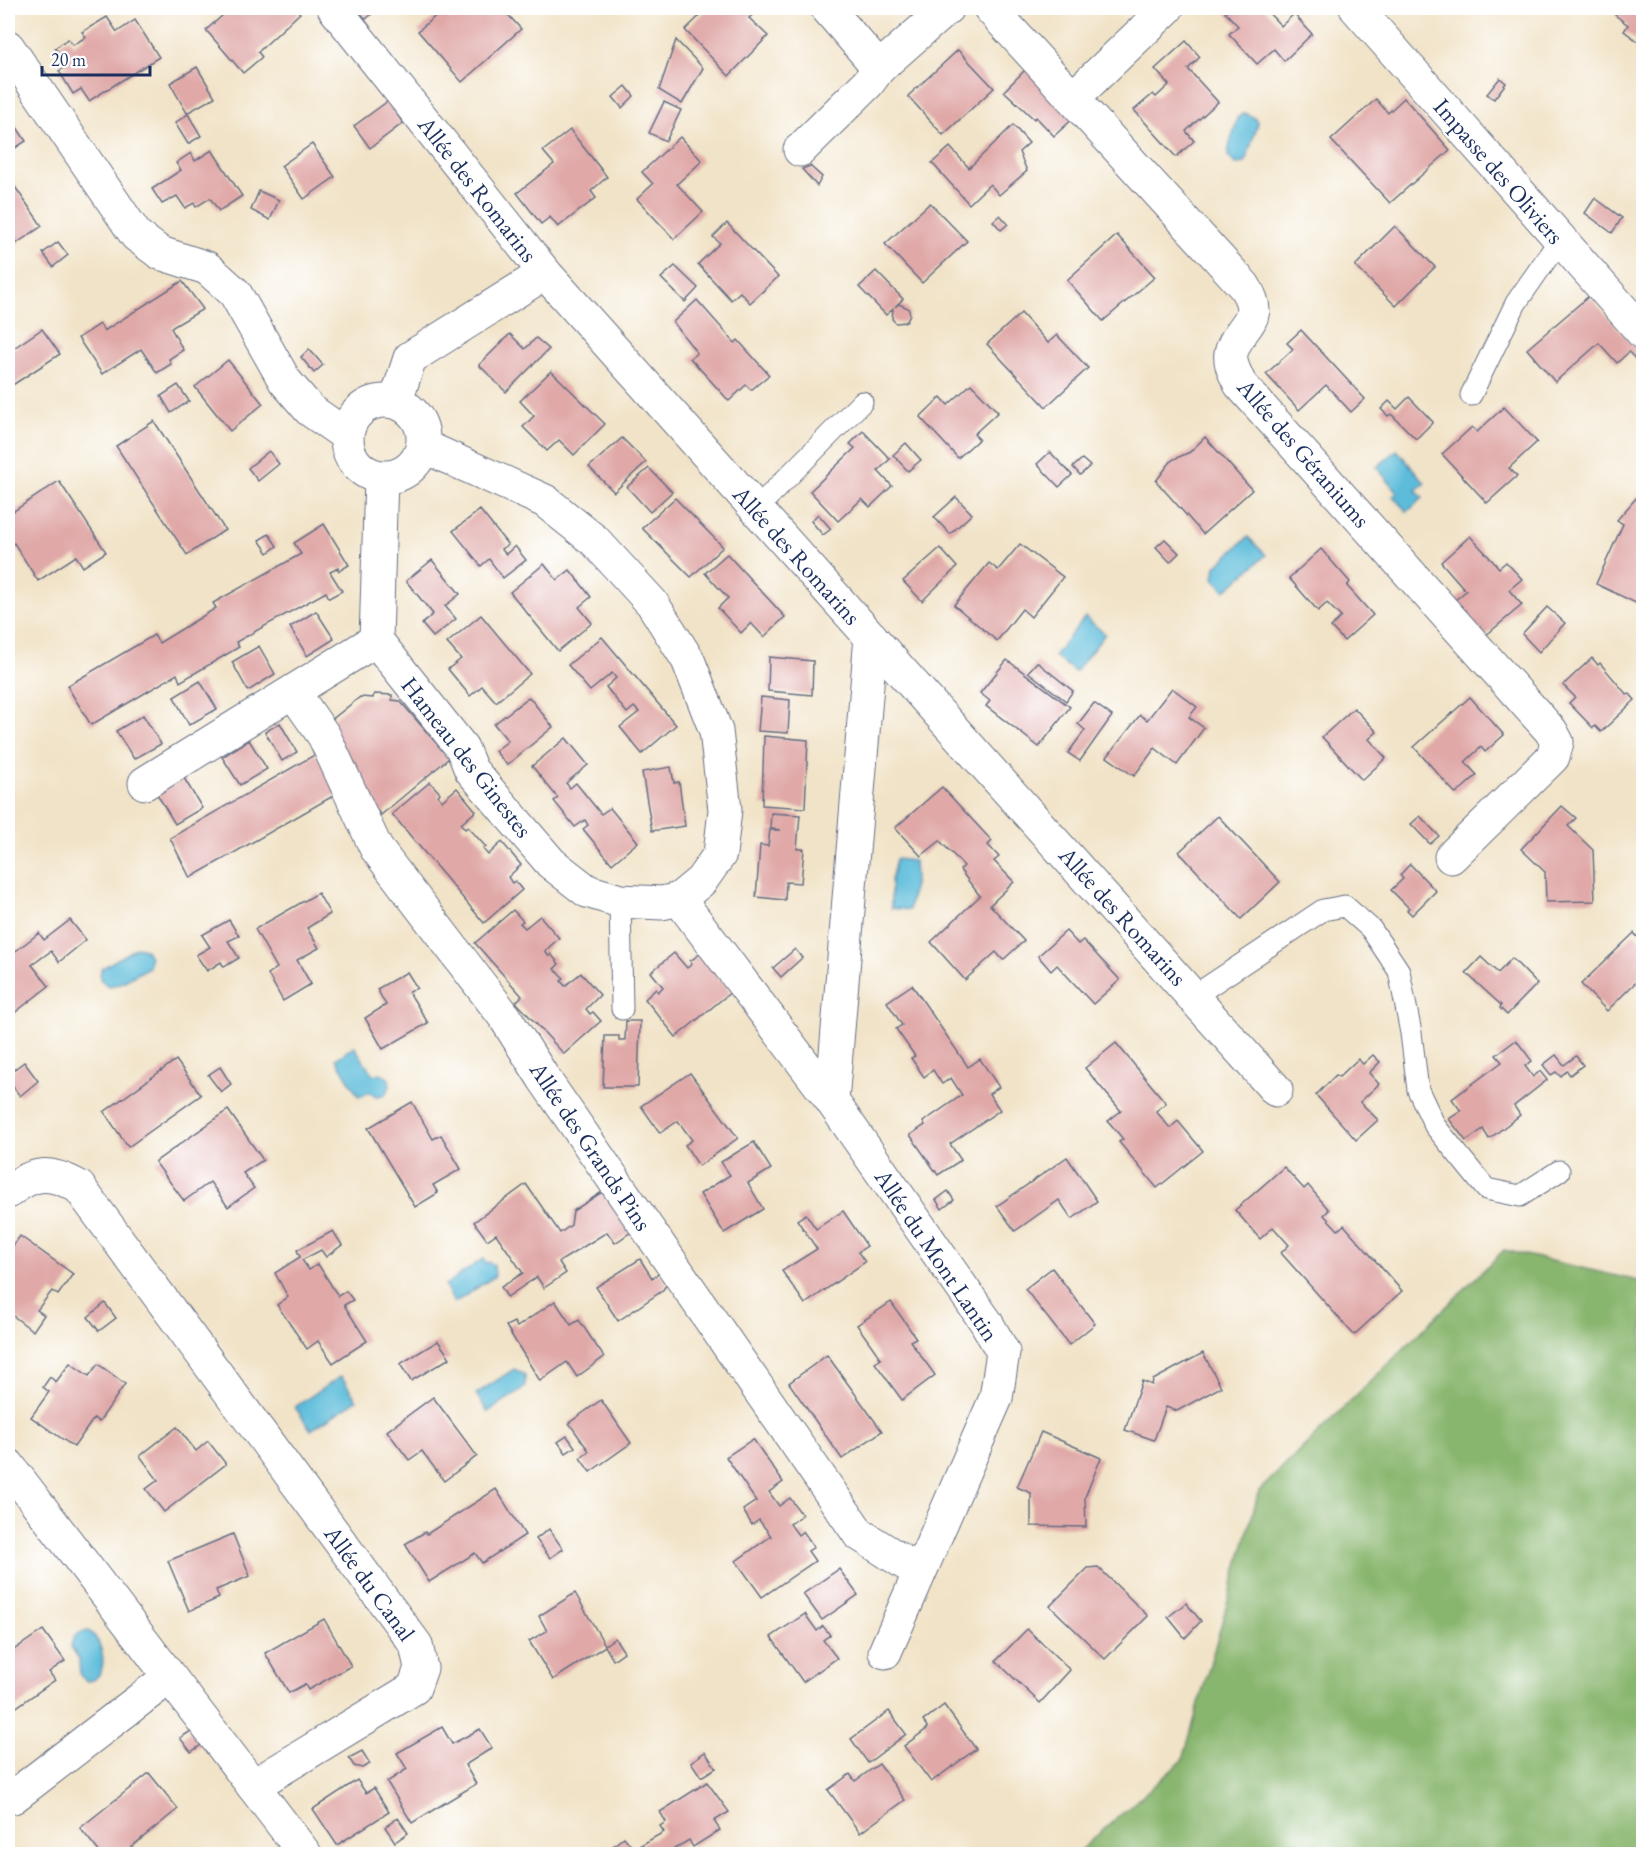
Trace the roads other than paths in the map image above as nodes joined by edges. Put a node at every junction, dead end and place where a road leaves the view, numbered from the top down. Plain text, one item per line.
1 (334, 8) edge
2 (827, 8) edge
3 (947, 8) edge
4 (990, 8) edge
5 (1167, 8) edge
6 (1356, 8) edge
7 (8, 47) edge
8 (879, 68) junction
9 (1073, 98) junction
10 (800, 150) dead end
11 (1559, 241) junction
12 (545, 273) junction
13 (1644, 334) edge
14 (1471, 395) dead end
15 (396, 401) junction
16 (862, 402) dead end
17 (346, 435) junction
18 (423, 446) junction
19 (381, 478) junction
20 (756, 509) junction
21 (871, 637) junction
22 (376, 640) junction
23 (294, 693) junction
24 (145, 783) dead end
25 (1451, 857) dead end
26 (679, 899) junction
27 (620, 901) junction
28 (1194, 996) junction
29 (622, 1009) dead end
30 (1276, 1090) dead end
31 (832, 1101) junction
32 (1559, 1171) dead end
33 (8, 1192) edge
34 (8, 1465) edge
35 (919, 1572) junction
36 (885, 1652) dead end
37 (168, 1677) junction
38 (253, 1786) junction
39 (14, 1797) dead end
40 (305, 1854) edge

1 - 12 street, Allée des Romarins
2 - 8 street
3 - 8 street
4 - 9 street, Allée des Géraniums
5 - 9 street
6 - 11 street, Impasse des Oliviers
7 - 17 street
8 - 10 street
9 - 25 street, Allée des Géraniums
11 - 13 street, Impasse des Oliviers
11 - 14 lane
12 - 15 street
12 - 20 street, Allée des Romarins
15 - 17 street
15 - 18 street
16 - 20 lane
17 - 19 street
18 - 19 street
18 - 26 street
19 - 22 street
20 - 21 street, Allée des Romarins
21 - 28 street, Allée des Romarins
21 - 31 street
22 - 23 street
22 - 27 street, Hameau des Ginestes
23 - 24 street
23 - 35 street, Allée des Grands Pins
26 - 27 street, Hameau des Ginestes
26 - 31 street, Allée du Mont Lantin
27 - 29 lane
28 - 30 street, Allée des Romarins
28 - 32 lane
31 - 35 street, Allée du Mont Lantin
33 - 38 street, Allée du Canal
34 - 37 street
35 - 36 street, Allée du Mont Lantin
37 - 38 street
37 - 39 street
38 - 40 street

